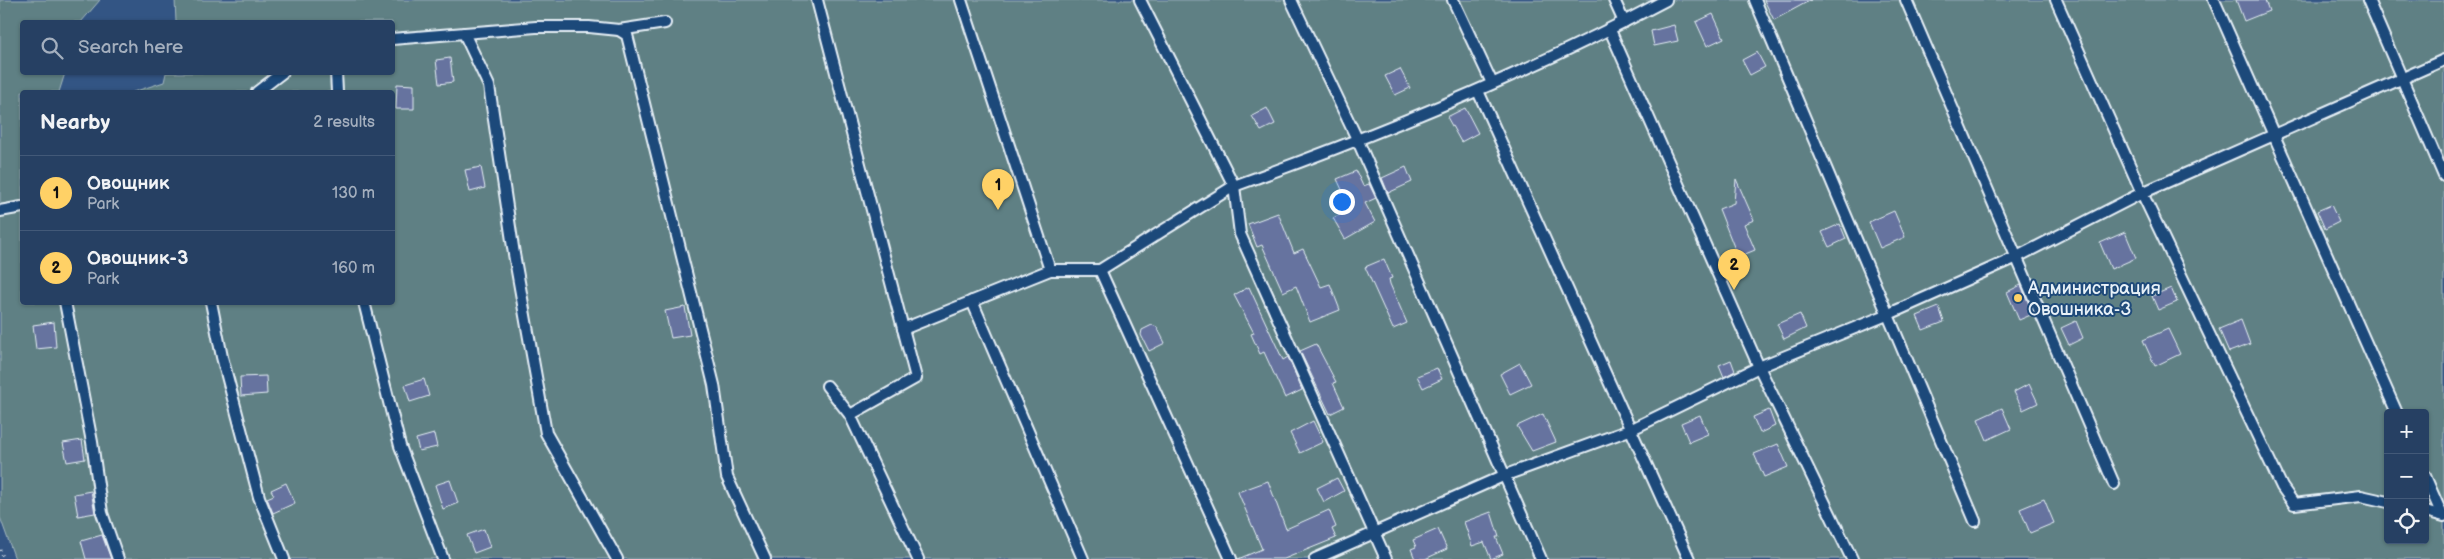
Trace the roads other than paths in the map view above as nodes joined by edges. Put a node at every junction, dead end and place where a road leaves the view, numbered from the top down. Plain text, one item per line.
1 (817, 0) edge
2 (961, 0) edge
3 (1140, 0) edge
4 (1291, 0) edge
5 (1454, 0) edge
6 (1614, 0) edge
7 (1666, 0) edge
8 (1755, 0) edge
9 (1906, 0) edge
10 (2056, 0) edge
11 (2214, 0) edge
12 (2368, 0) edge
13 (665, 22) dead end
14 (1624, 22) junction
15 (619, 30) junction
16 (1610, 30) junction
17 (464, 33) junction
18 (395, 39) edge
19 (2444, 60) edge
20 (279, 75) edge
21 (336, 75) edge
22 (2403, 78) junction
23 (1492, 83) junction
24 (260, 90) edge
25 (337, 90) edge
26 (1478, 91) junction
27 (2275, 135) junction
28 (1358, 141) junction
29 (2444, 176) edge
30 (1234, 186) junction
31 (2142, 193) junction
32 (20, 208) edge
33 (0, 211) edge
34 (2018, 257) junction
35 (1050, 270) junction
36 (1100, 270) junction
37 (972, 300) junction
38 (66, 305) edge
39 (212, 305) edge
40 (365, 305) edge
41 (1889, 314) junction
42 (903, 329) junction
43 (1759, 368) junction
44 (827, 386) dead end
45 (2395, 409) edge
46 (850, 415) junction
47 (1632, 429) junction
48 (1503, 476) junction
49 (2114, 484) dead end
50 (2429, 485) edge
51 (2384, 501) edge
52 (2429, 512) edge
53 (2443, 515) edge
54 (1975, 521) dead end
55 (1374, 533) junction
56 (118, 559) edge
57 (284, 559) edge
58 (443, 559) edge
59 (617, 559) edge
60 (765, 559) edge
61 (918, 559) edge
62 (1083, 559) edge
63 (1231, 559) edge
64 (1315, 559) edge
65 (1386, 559) edge
66 (1540, 559) edge
67 (1689, 559) edge
68 (1852, 559) edge

1 - 42 lane
2 - 35 lane
3 - 30 lane
4 - 28 lane
5 - 23 lane
6 - 14 lane
7 - 14 lane
8 - 41 lane
9 - 34 lane
10 - 31 lane
11 - 27 lane
12 - 22 lane
13 - 15 lane
14 - 16 lane
15 - 17 lane
15 - 60 lane
16 - 23 lane
16 - 43 lane
17 - 18 lane
17 - 59 lane
19 - 22 lane
20 - 24 lane
21 - 25 lane
22 - 27 lane
22 - 29 lane
23 - 26 lane
26 - 28 lane
26 - 47 lane
27 - 31 lane
27 - 45 lane
28 - 30 lane
28 - 48 lane
30 - 36 lane
30 - 55 lane
31 - 34 lane
31 - 51 lane
32 - 33 lane
34 - 41 lane
34 - 49 lane
35 - 36 lane
35 - 37 lane
36 - 63 lane
37 - 42 lane
37 - 62 lane
38 - 56 lane
39 - 57 lane
40 - 58 lane
41 - 43 lane
41 - 54 lane
42 - 46 lane
43 - 47 lane
43 - 68 lane
44 - 46 lane
46 - 61 lane
47 - 48 lane
47 - 67 lane
48 - 55 lane
48 - 66 lane
50 - 53 lane
52 - 53 lane
55 - 64 lane
55 - 65 lane

